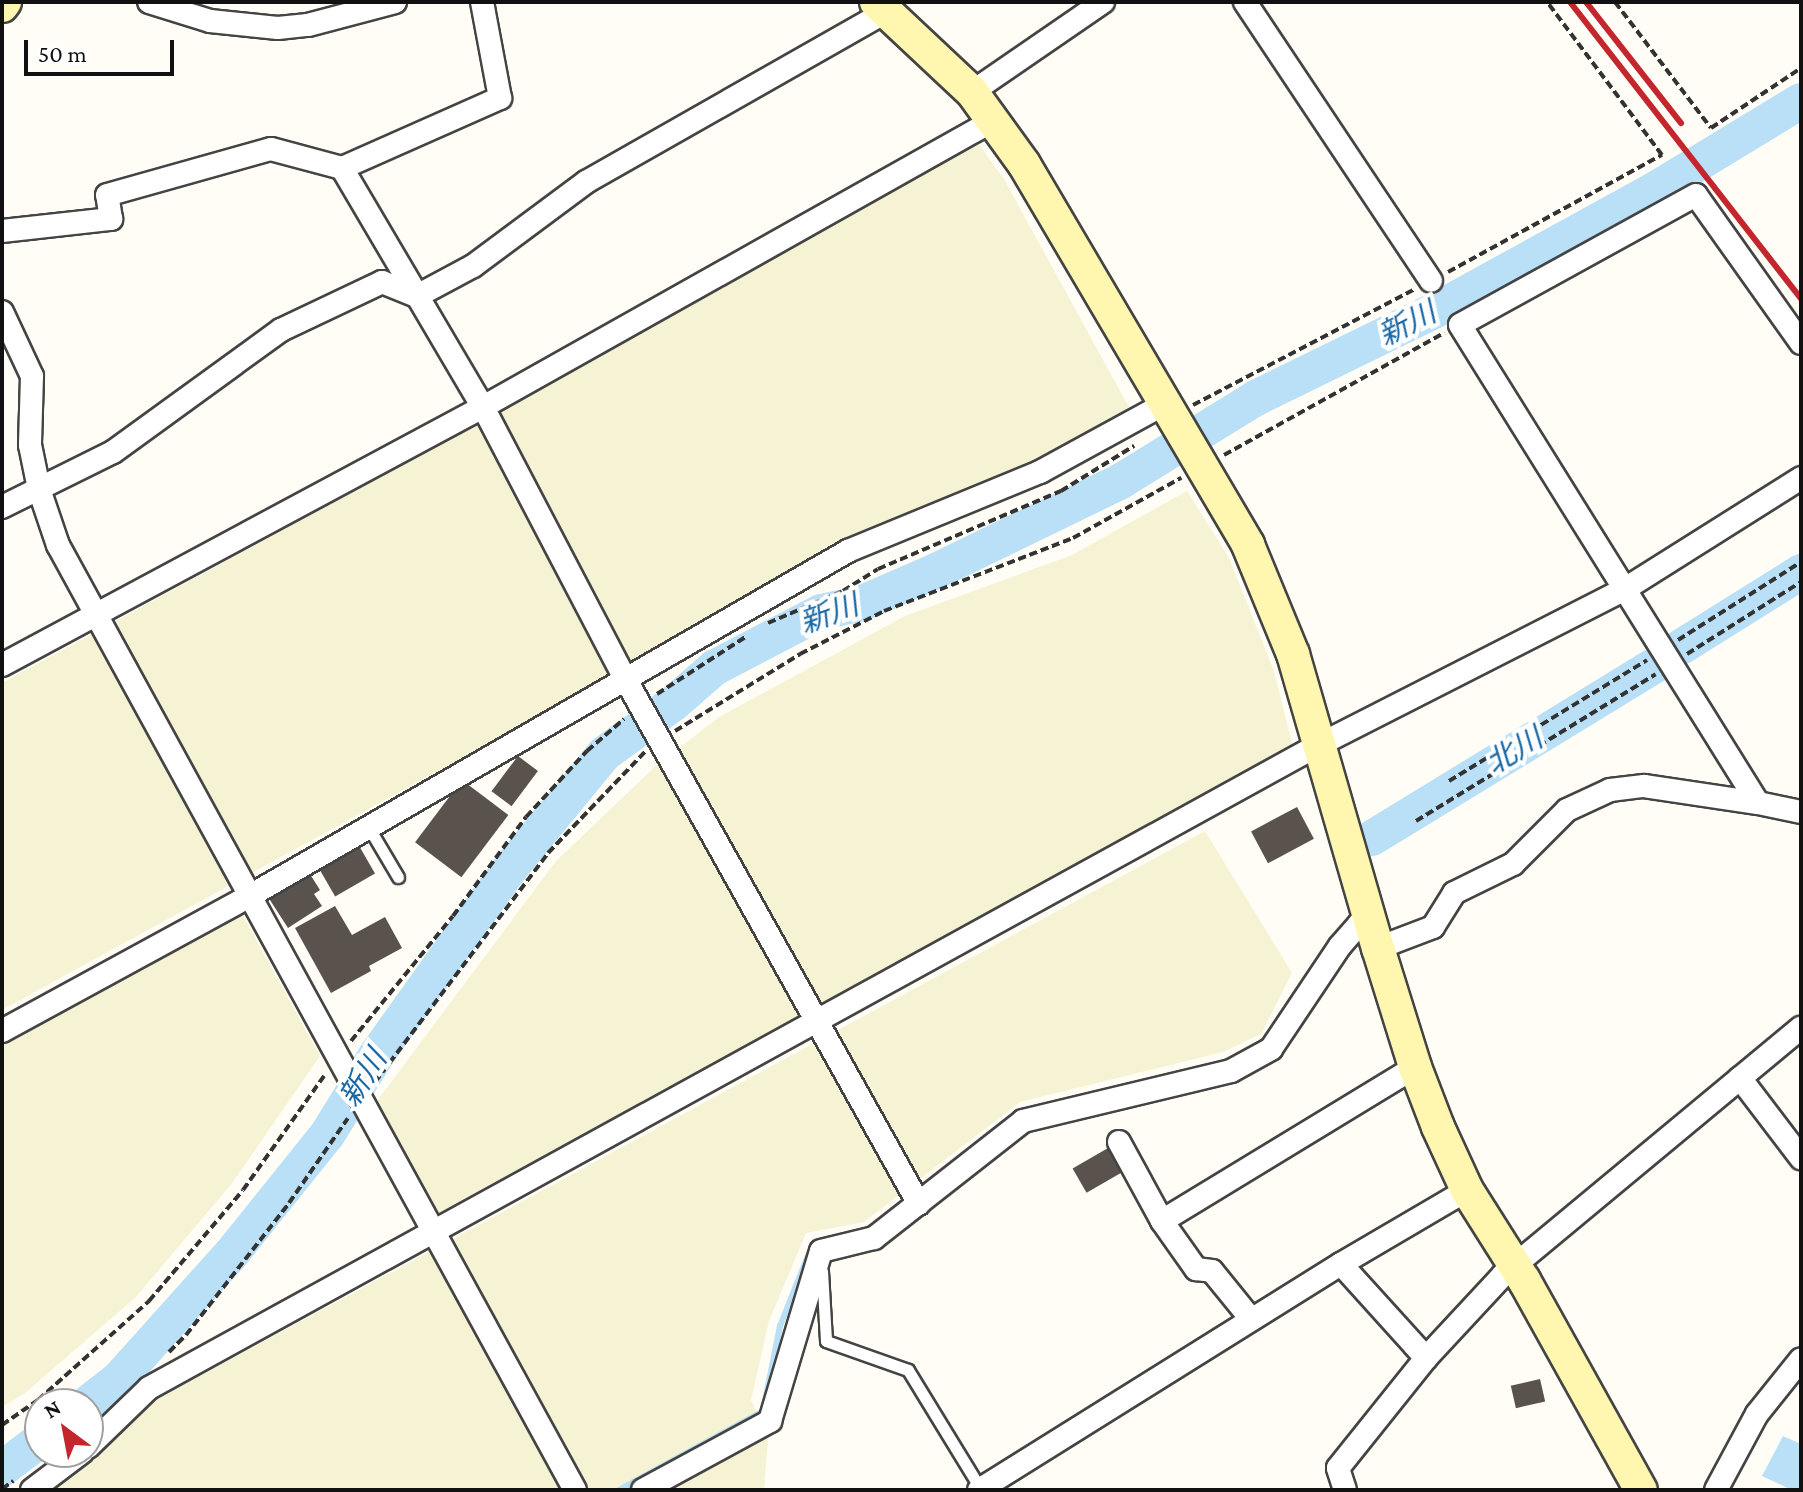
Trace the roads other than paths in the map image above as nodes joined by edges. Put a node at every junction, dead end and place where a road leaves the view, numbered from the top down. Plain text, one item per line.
1 (149, 2) edge
2 (395, 2) edge
3 (482, 2) edge
4 (1103, 2) edge
5 (1245, 2) edge
6 (882, 6) edge
7 (972, 92) junction
8 (994, 120) junction
9 (342, 168) junction
10 (2, 231) edge
11 (1431, 281) road end
12 (417, 296) junction
13 (2, 312) edge
14 (1801, 343) edge
15 (483, 407) junction
16 (1163, 414) junction
17 (1801, 478) edge
18 (39, 489) junction
19 (2, 507) edge
20 (1625, 589) junction
21 (92, 614) junction
22 (2, 665) edge
23 (626, 680) junction
24 (1317, 747) junction
25 (1758, 803) junction
26 (1801, 812) edge
27 (369, 828) junction
28 (398, 877) dead end
29 (248, 897) junction
30 (1369, 930) junction
31 (816, 1020) junction
32 (1801, 1028) edge
33 (2, 1031) edge
34 (1408, 1071) junction
35 (1740, 1078) junction
36 (1119, 1142) dead end
37 (1801, 1158) edge
38 (1460, 1194) junction
39 (919, 1204) junction
40 (1162, 1221) junction
41 (434, 1230) junction
42 (821, 1251) junction
43 (1341, 1264) junction
44 (1509, 1270) junction
45 (1251, 1319) junction
46 (1426, 1358) junction
47 (1801, 1359) edge
48 (104, 1432) edge
49 (61, 1468) edge
50 (979, 1489) edge
51 (32, 1490) edge
52 (575, 1490) edge
53 (643, 1490) edge
54 (1345, 1490) edge
55 (1624, 1490) edge
56 (1641, 1490) edge
57 (1716, 1490) edge

1 - 2 street
3 - 9 street
4 - 7 street
5 - 11 street
6 - 7 street
6 - 12 street
7 - 8 street
8 - 15 street
8 - 16 street
9 - 10 street
9 - 12 street
12 - 15 street
12 - 18 street
13 - 18 street
14 - 20 street
15 - 21 street
15 - 23 street
16 - 23 street
16 - 24 street
17 - 20 street
18 - 19 street
18 - 21 street
20 - 24 street
20 - 25 street
21 - 22 street
21 - 29 street
23 - 27 street
23 - 31 street
24 - 30 street
24 - 31 street
25 - 26 street
25 - 30 street
27 - 28 lane
27 - 29 street
29 - 33 street
29 - 41 street
30 - 34 street
30 - 39 street
31 - 39 street
31 - 41 street
32 - 35 street
34 - 38 street
34 - 40 street
35 - 37 street
35 - 44 street
36 - 40 street
38 - 43 street
38 - 44 street
39 - 42 street
40 - 45 street
41 - 48 street
41 - 52 street
42 - 50 lane
42 - 53 street
43 - 45 street
43 - 46 street
44 - 46 street
44 - 55 street
44 - 56 street
45 - 50 street
46 - 54 street
47 - 57 street
49 - 51 street

